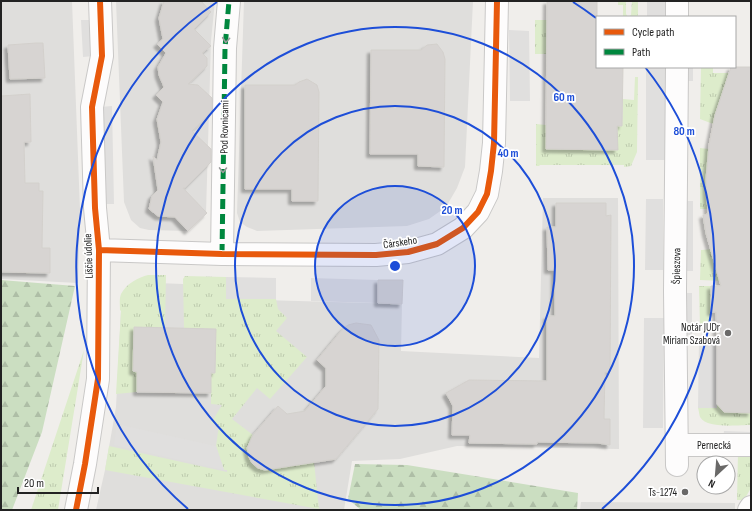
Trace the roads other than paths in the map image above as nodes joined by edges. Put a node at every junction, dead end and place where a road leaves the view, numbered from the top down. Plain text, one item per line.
1 (100, 1) edge
2 (229, 1) edge
3 (496, 1) edge
4 (678, 1) edge
5 (678, 16) edge
6 (677, 68) edge
7 (99, 250) junction
8 (222, 254) junction
9 (751, 445) edge
10 (677, 455) joint
11 (751, 506) edge
12 (76, 510) edge
13 (749, 510) edge

1 - 7 street, Líščie údolie
2 -> 8 street, Pod Rovnicami
3 - 8 street, Čárskeho
4 - 5 street
6 - 10 street, Špieszova
7 - 8 street, Čárskeho
7 - 12 street, Líščie údolie
9 - 10 street, Pernecká
11 - 13 street

